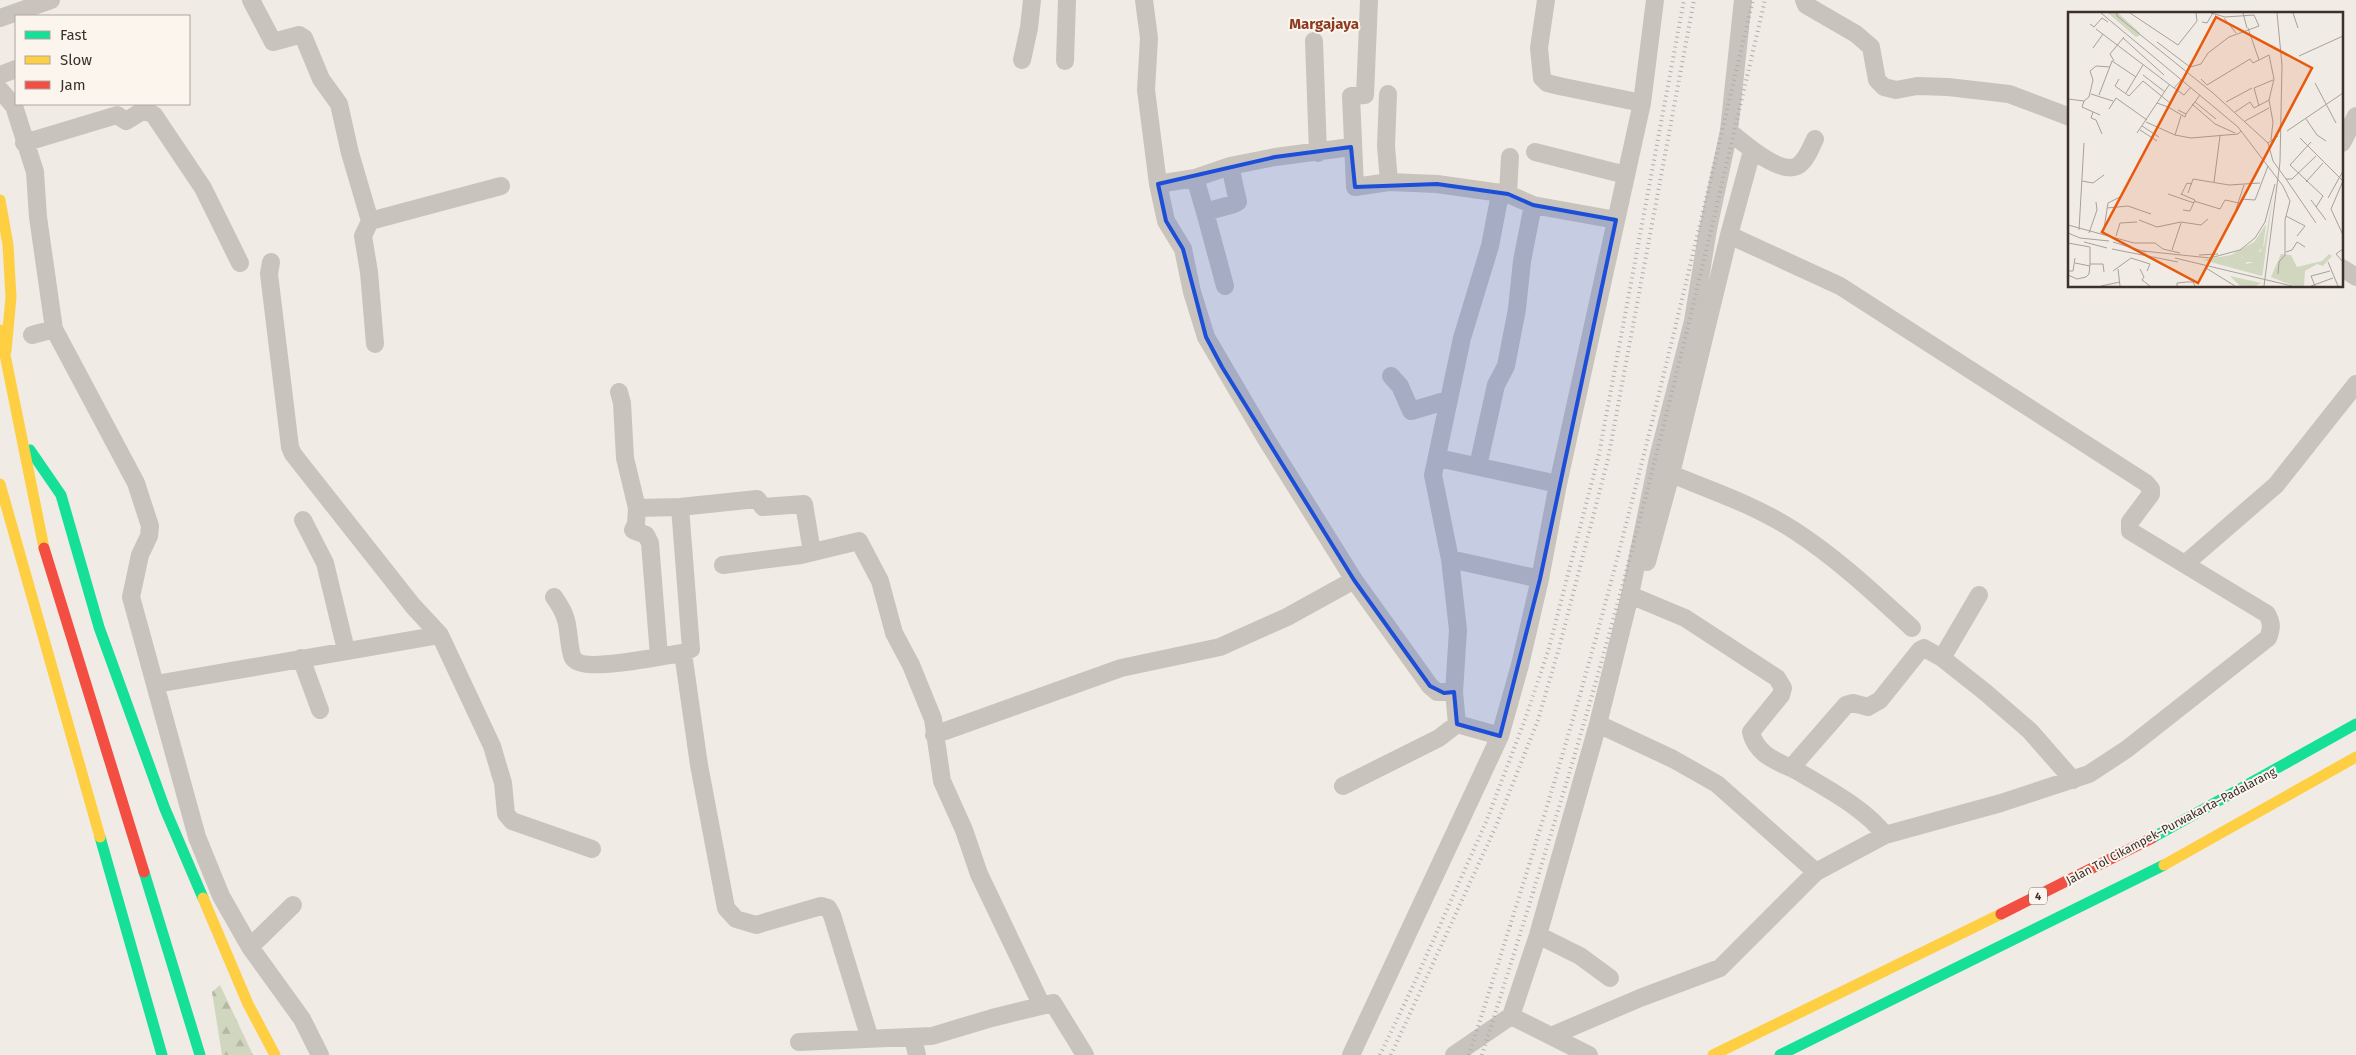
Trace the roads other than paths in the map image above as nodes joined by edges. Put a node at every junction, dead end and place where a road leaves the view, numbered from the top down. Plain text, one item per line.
1 (51, 0) edge
2 (251, 0) edge
3 (1032, 0) edge
4 (1067, 0) edge
5 (1144, 0) edge
6 (1369, 0) edge
7 (1377, 0) edge
8 (1546, 0) edge
9 (1655, 0) edge
10 (1744, 0) edge
11 (1804, 0) edge
12 (0, 18) edge
13 (1314, 41) dead end
14 (1022, 60) dead end
15 (1065, 61) dead end
16 (15, 68) edge
17 (0, 75) edge
18 (0, 90) edge
19 (1388, 94) dead end
20 (1642, 103) junction
21 (144, 107) edge
22 (2068, 116) edge
23 (2356, 116) edge
24 (1729, 132) junction
25 (1816, 139) dead end
26 (2344, 139) edge
27 (24, 143) junction
28 (1351, 147) junction
29 (1752, 151) junction
30 (1535, 152) dead end
31 (1318, 153) junction
32 (1510, 157) dead end
33 (1230, 166) junction
34 (1626, 175) junction
35 (1195, 178) junction
36 (1389, 182) junction
37 (1158, 184) junction
38 (501, 186) dead end
39 (1504, 194) junction
40 (0, 200) edge
41 (1533, 205) junction
42 (1205, 212) junction
43 (1616, 220) junction
44 (370, 221) junction
45 (1729, 235) junction
46 (270, 262) dead end
47 (240, 263) dead end
48 (2344, 269) edge
49 (2356, 277) edge
50 (1225, 286) dead end
51 (54, 329) junction
52 (0, 330) edge
53 (32, 335) dead end
54 (375, 344) dead end
55 (5, 363) junction
56 (1391, 376) dead end
57 (2356, 384) edge
58 (619, 392) dead end
59 (1448, 400) junction
60 (21, 436) junction
61 (1438, 458) junction
62 (1478, 466) junction
63 (1671, 474) junction
64 (0, 484) edge
65 (1558, 484) junction
66 (680, 507) junction
67 (636, 508) junction
68 (303, 520) dead end
69 (812, 552) junction
70 (1450, 559) junction
71 (2186, 564) junction
72 (723, 565) dead end
73 (1540, 579) junction
74 (1354, 580) junction
75 (1979, 595) dead end
76 (554, 597) dead end
77 (1633, 597) junction
78 (1912, 628) dead end
79 (440, 635) junction
80 (346, 650) junction
81 (683, 653) junction
82 (659, 656) junction
83 (301, 658) junction
84 (1942, 658) junction
85 (156, 684) junction
86 (1454, 692) junction
87 (320, 710) dead end
88 (1457, 724) junction
89 (1598, 724) junction
90 (2332, 724) dead end
91 (2356, 724) edge
92 (934, 735) junction
93 (1500, 736) junction
94 (2356, 757) edge
95 (1792, 768) junction
96 (2073, 780) junction
97 (1343, 786) dead end
98 (2246, 787) junction
99 (1885, 835) junction
100 (592, 850) dead end
101 (1816, 872) junction
102 (293, 905) dead end
103 (1538, 935) junction
104 (250, 947) junction
105 (1610, 978) dead end
106 (1042, 1006) junction
107 (1511, 1016) junction
108 (1551, 1036) junction
109 (913, 1038) junction
110 (870, 1039) junction
111 (799, 1042) dead end
112 (162, 1055) edge
113 (200, 1055) edge
114 (275, 1055) edge
115 (320, 1055) edge
116 (917, 1055) edge
117 (1085, 1055) edge
118 (1351, 1055) edge
119 (1454, 1055) edge
120 (1589, 1055) edge
121 (1713, 1055) edge
122 (1780, 1055) edge

1 - 12 street
2 - 44 street
3 - 14 street
4 - 15 street
5 - 37 street
6 - 7 street
6 - 28 street
8 - 20 street
9 - 20 street
10 - 24 street
11 - 22 street
13 - 31 street
16 - 17 street
18 - 27 street
19 - 36 street
20 - 34 street
21 - 27 street
21 - 47 street
23 - 26 street
24 - 29 street
24 - 77 street
25 - 29 street
27 - 51 street
28 - 31 street
28 - 36 street
29 - 45 street
30 - 34 street
31 - 33 street
32 - 39 street
33 - 35 street
33 - 42 street
34 - 43 street
35 - 37 street
35 - 42 street
36 - 39 street
37 - 74 street
38 - 44 street
39 - 41 street
39 - 59 street
40 - 55 highway
41 - 43 street
41 - 62 street
42 - 50 street
43 - 65 street
44 - 54 street
45 - 63 street
45 - 71 street
46 - 79 street
48 - 49 street
51 - 53 street
51 - 85 street
52 - 55 highway
55 - 60 highway
56 - 59 street
57 - 71 street
58 - 67 street
59 - 61 street
60 - 113 highway
60 - 114 highway
61 - 62 street
61 - 70 street
62 - 65 street
63 - 77 street
63 - 78 street
64 - 112 highway
65 - 73 street
66 - 67 street
66 - 69 street
66 - 81 street
67 - 82 street
68 - 80 street
69 - 72 street
69 - 92 street
70 - 73 street
70 - 86 street
71 - 96 street
73 - 93 street
74 - 86 street
74 - 92 street
75 - 84 street
76 - 82 street
77 - 89 street
77 - 95 street
79 - 80 street
79 - 100 street
80 - 83 street
81 - 82 street
81 - 110 street
83 - 85 street
83 - 87 street
84 - 95 street
84 - 96 street
85 - 104 street
86 - 88 street
88 - 93 street
88 - 97 street
89 - 101 street
89 - 103 street
90 - 98 highway
91 - 98 highway, Jalan Tol Cikampek–Purwakarta–Padalarang / 4
92 - 106 street
93 - 118 street
94 - 122 highway, 4
95 - 99 street
96 - 99 street
98 - 121 highway, Jalan Tol Cikampek–Purwakarta–Padalarang / 4
99 - 101 street
101 - 108 street
102 - 104 street
103 - 105 street
103 - 107 street
104 - 115 street
106 - 109 street
106 - 117 street
107 - 108 street
107 - 119 street
108 - 120 street
109 - 110 street
109 - 116 street
110 - 111 street

